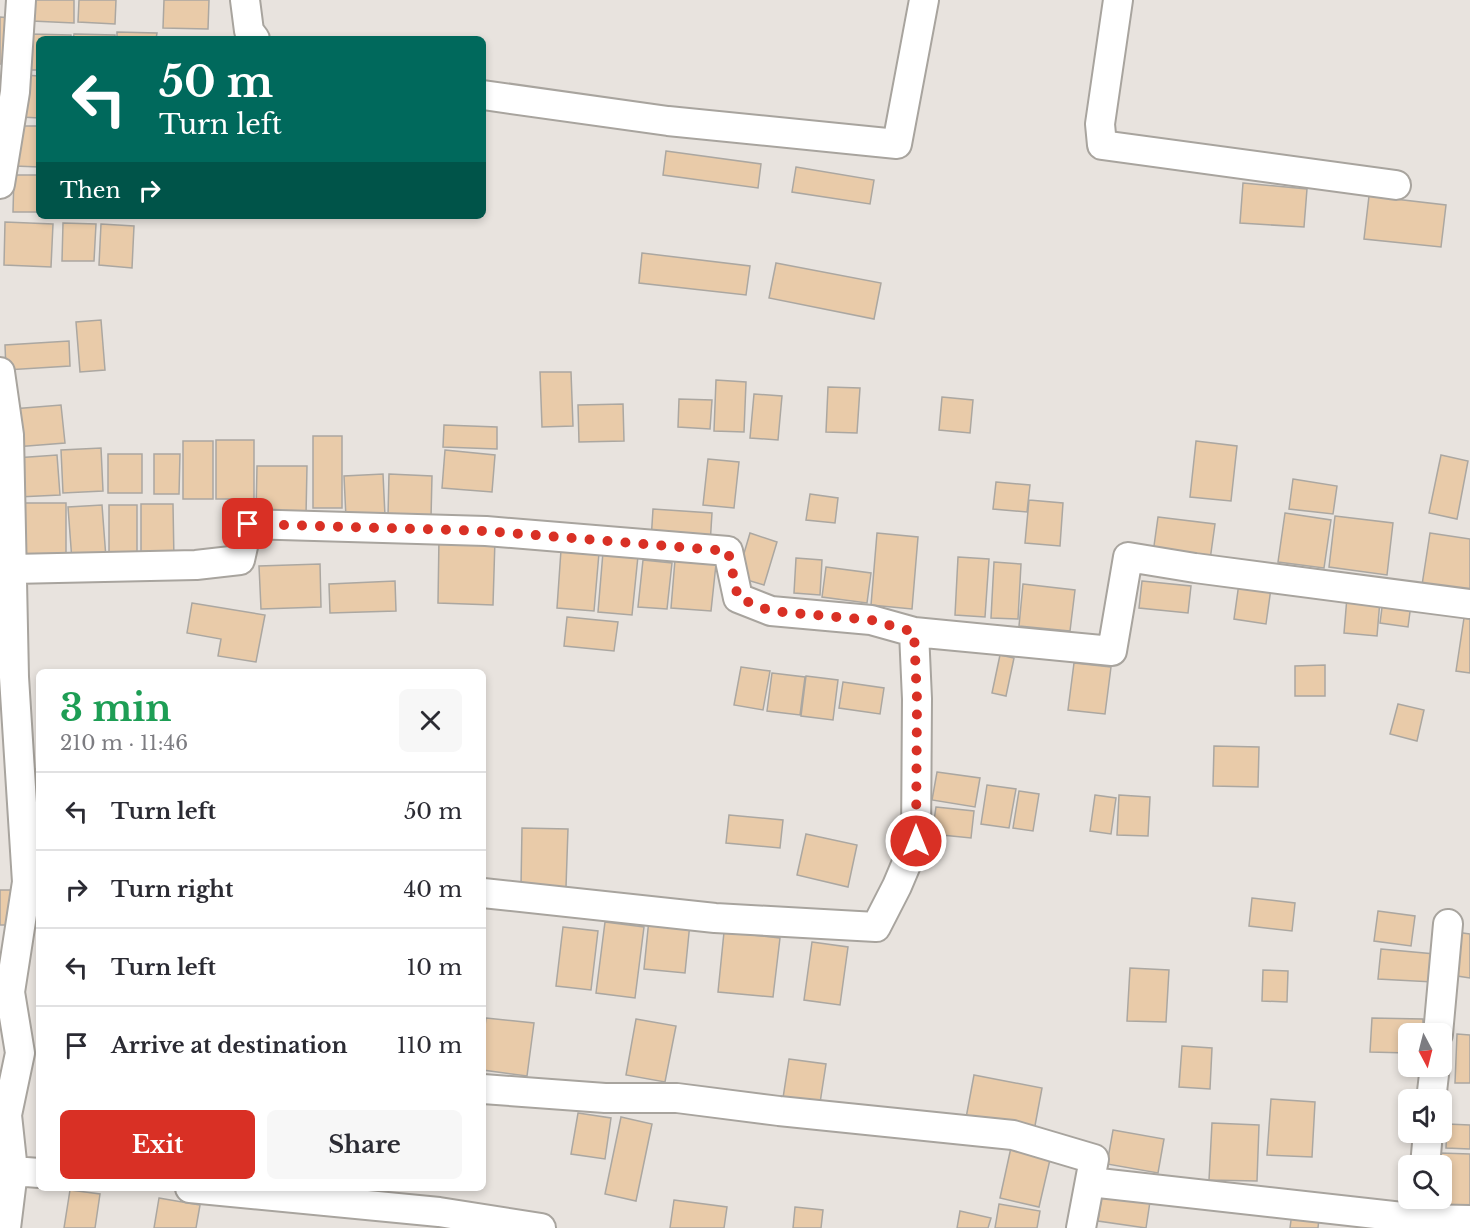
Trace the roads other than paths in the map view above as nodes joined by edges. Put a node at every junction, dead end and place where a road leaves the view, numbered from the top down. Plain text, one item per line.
1 (245, 0) edge
2 (924, 0) edge
3 (1118, 0) edge
4 (14, 8) edge
5 (253, 36) edge
6 (486, 95) edge
7 (5, 119) edge
8 (0, 184) edge
9 (1396, 185) dead end
10 (0, 372) edge
11 (5, 536) edge
12 (12, 568) junction
13 (1470, 604) edge
14 (914, 632) junction
15 (486, 893) edge
16 (1448, 924) dead end
17 (5, 991) edge
18 (1439, 1023) edge
19 (486, 1089) edge
20 (1090, 1182) junction
21 (16, 1185) edge
22 (226, 1191) edge
23 (441, 1209) edge
24 (1421, 1215) edge
25 (1470, 1220) edge
26 (6, 1228) edge
27 (541, 1228) edge
28 (1082, 1228) edge

1 - 5 street
2 - 6 street
3 - 9 street
4 - 7 street
7 - 8 street
10 - 11 street
11 - 12 street
12 - 14 street
12 - 17 street
13 - 14 street
14 - 15 street
16 - 18 street
17 - 21 street
19 - 20 street
20 - 24 street
20 - 28 street
21 - 26 street
22 - 23 street
23 - 27 street
24 - 25 street

